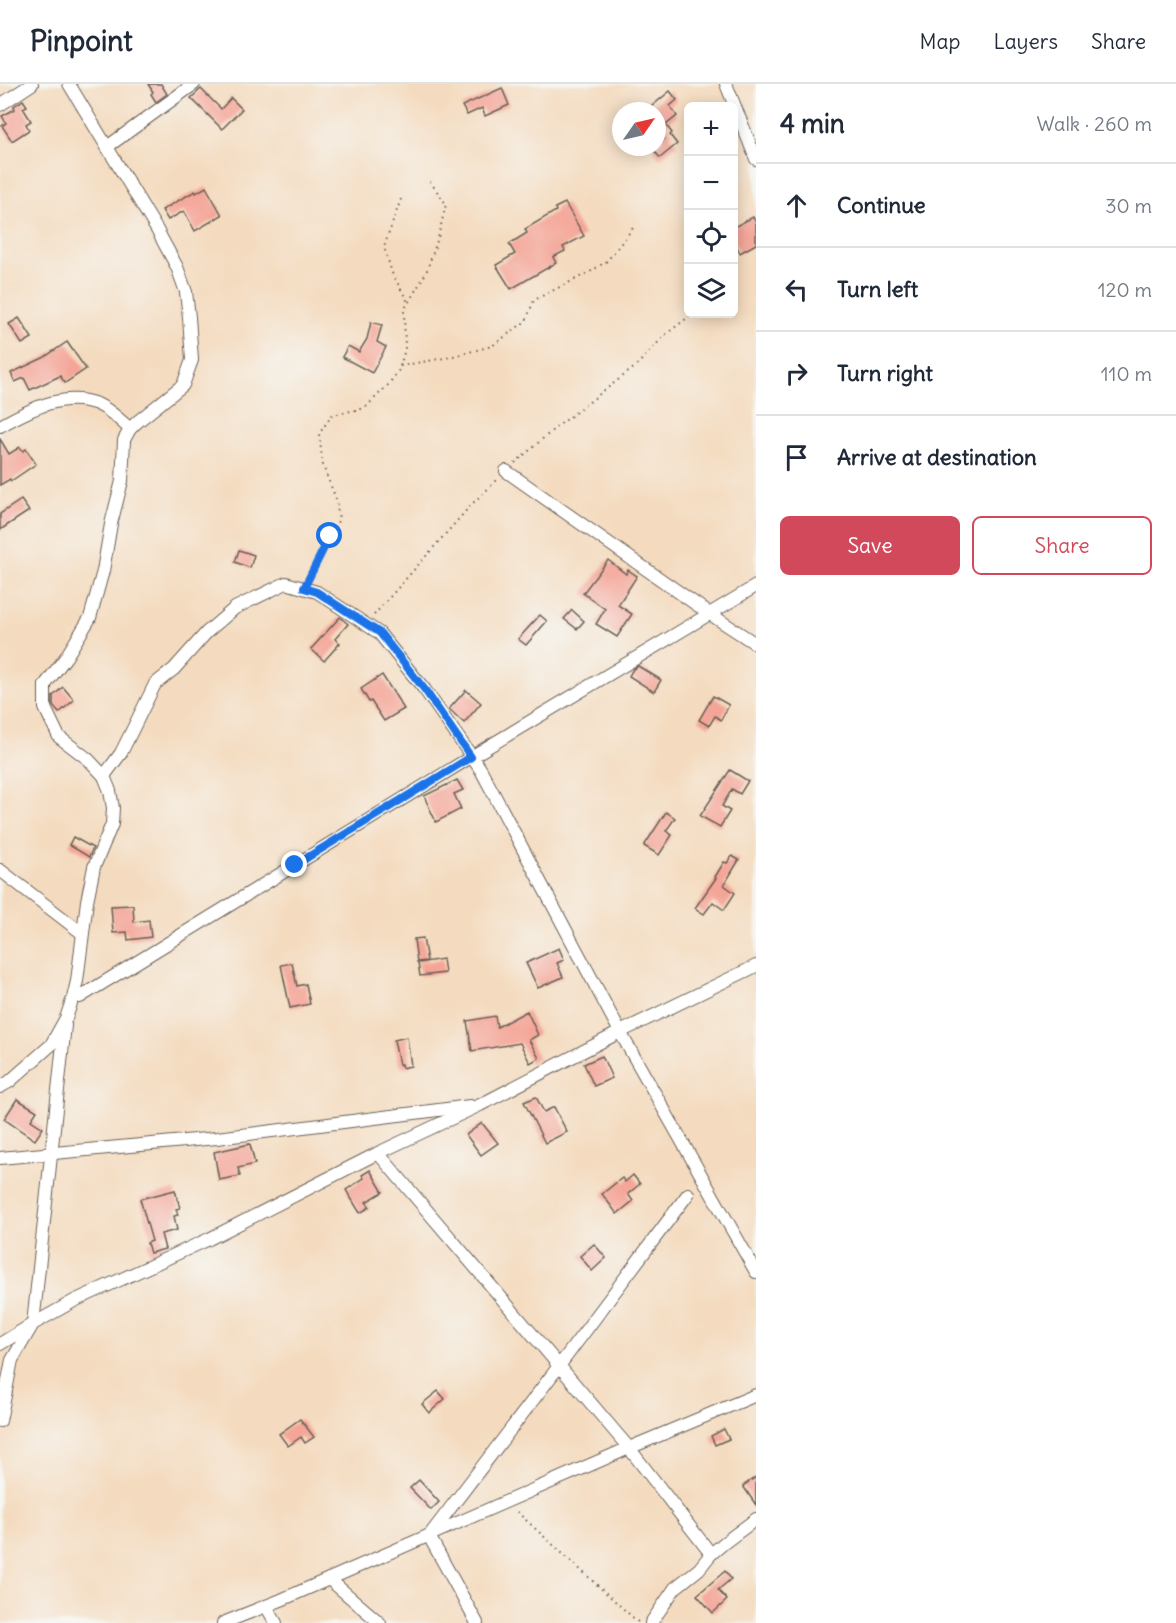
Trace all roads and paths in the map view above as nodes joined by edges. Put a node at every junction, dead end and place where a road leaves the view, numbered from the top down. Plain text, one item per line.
1 (32, 84) edge
2 (69, 84) edge
3 (194, 84) edge
4 (726, 84) edge
5 (0, 105) edge
6 (107, 147) junction
7 (756, 159) edge
8 (429, 180) dead end
9 (401, 199) dead end
10 (633, 228) dead end
11 (409, 302) junction
12 (687, 318) edge
13 (400, 366) junction
14 (0, 426) edge
15 (130, 429) junction
16 (506, 471) junction
17 (756, 586) edge
18 (304, 588) junction
19 (710, 614) junction
20 (366, 624) junction
21 (756, 644) edge
22 (471, 757) junction
23 (104, 776) junction
24 (0, 870) edge
25 (82, 933) junction
26 (756, 966) edge
27 (80, 997) dead end
28 (66, 1018) junction
29 (620, 1032) junction
30 (0, 1087) edge
31 (480, 1105) junction
32 (378, 1153) junction
33 (51, 1154) junction
34 (0, 1158) edge
35 (688, 1194) dead end
36 (756, 1272) edge
37 (33, 1324) junction
38 (0, 1344) edge
39 (559, 1366) junction
40 (756, 1395) edge
41 (0, 1420) edge
42 (629, 1448) junction
43 (506, 1502) junction
44 (756, 1520) edge
45 (429, 1536) junction
46 (711, 1554) junction
47 (329, 1579) junction
48 (266, 1606) junction
49 (222, 1623) edge
50 (276, 1623) edge
51 (381, 1623) edge
52 (477, 1623) edge
53 (640, 1623) edge
54 (651, 1623) edge

1 - 5 street
2 - 6 street
3 - 6 street
4 - 7 street
6 - 15 street
8 - 11 path
9 - 11 path
10 - 13 path
11 - 13 path
12 - 16 path
13 - 18 path
14 - 15 street
15 - 23 street
16 - 19 street
16 - 20 path
17 - 19 street
18 - 20 street
18 - 23 street
19 - 21 street
19 - 22 street
20 - 22 street
22 - 27 street
22 - 29 street
23 - 25 street
24 - 25 street
25 - 28 street
26 - 29 street
28 - 30 street
28 - 33 street
29 - 31 street
29 - 36 street
31 - 32 street
31 - 33 street
32 - 37 street
32 - 39 street
33 - 34 street
33 - 37 street
35 - 39 street
37 - 38 street
37 - 41 street
39 - 42 street
39 - 45 street
40 - 42 street
42 - 43 street
42 - 46 street
43 - 45 street
43 - 53 path
44 - 46 street
45 - 47 street
45 - 52 street
46 - 54 street
47 - 48 street
47 - 51 street
48 - 49 street
48 - 50 street

